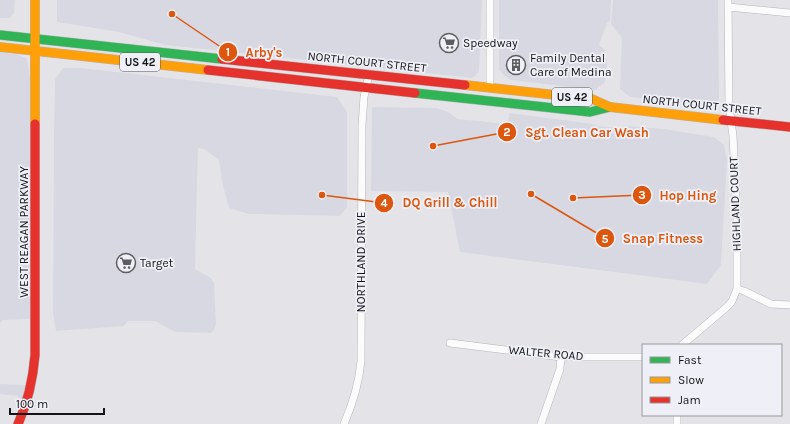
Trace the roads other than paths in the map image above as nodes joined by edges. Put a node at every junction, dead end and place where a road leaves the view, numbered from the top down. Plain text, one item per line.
1 (35, 0) edge
2 (490, 0) edge
3 (728, 3) edge
4 (790, 13) edge
5 (0, 35) edge
6 (36, 38) junction
7 (0, 47) edge
8 (35, 51) junction
9 (369, 74) junction
10 (366, 88) junction
11 (490, 88) junction
12 (610, 107) junction
13 (730, 120) junction
14 (790, 127) edge
15 (737, 289) junction
16 (790, 305) edge
17 (450, 343) dead end
18 (683, 344) edge
19 (561, 357) junction
20 (642, 357) edge
21 (18, 424) edge
22 (344, 424) edge
23 (542, 424) edge

1 - 6 main road, WEST REAGAN PARKWAY
2 - 11 street
3 - 4 street
3 - 13 street, HIGHLAND COURT
5 - 6 main road, NORTH COURT STREET / US 42
6 - 8 main road, WEST REAGAN PARKWAY
6 - 9 main road, NORTH COURT STREET / US 42
7 - 8 main road, NORTH COURT STREET / US 42
8 - 10 main road, NORTH COURT STREET / US 42
8 - 21 main road, WEST REAGAN PARKWAY
9 - 10 street, NORTHLAND DRIVE
9 - 11 main road, NORTH COURT STREET / US 42
10 - 12 main road, NORTH COURT STREET / US 42
10 - 22 street, NORTHLAND DRIVE
11 - 12 main road, NORTH COURT STREET / US 42
12 - 13 main road, NORTH COURT STREET / US 42
13 - 14 main road, NORTH COURT STREET / US 42
13 - 15 street, HIGHLAND COURT
15 - 16 street
15 - 18 street
17 - 19 street, WALTER ROAD
19 - 20 street, WALTER ROAD
19 - 23 street

